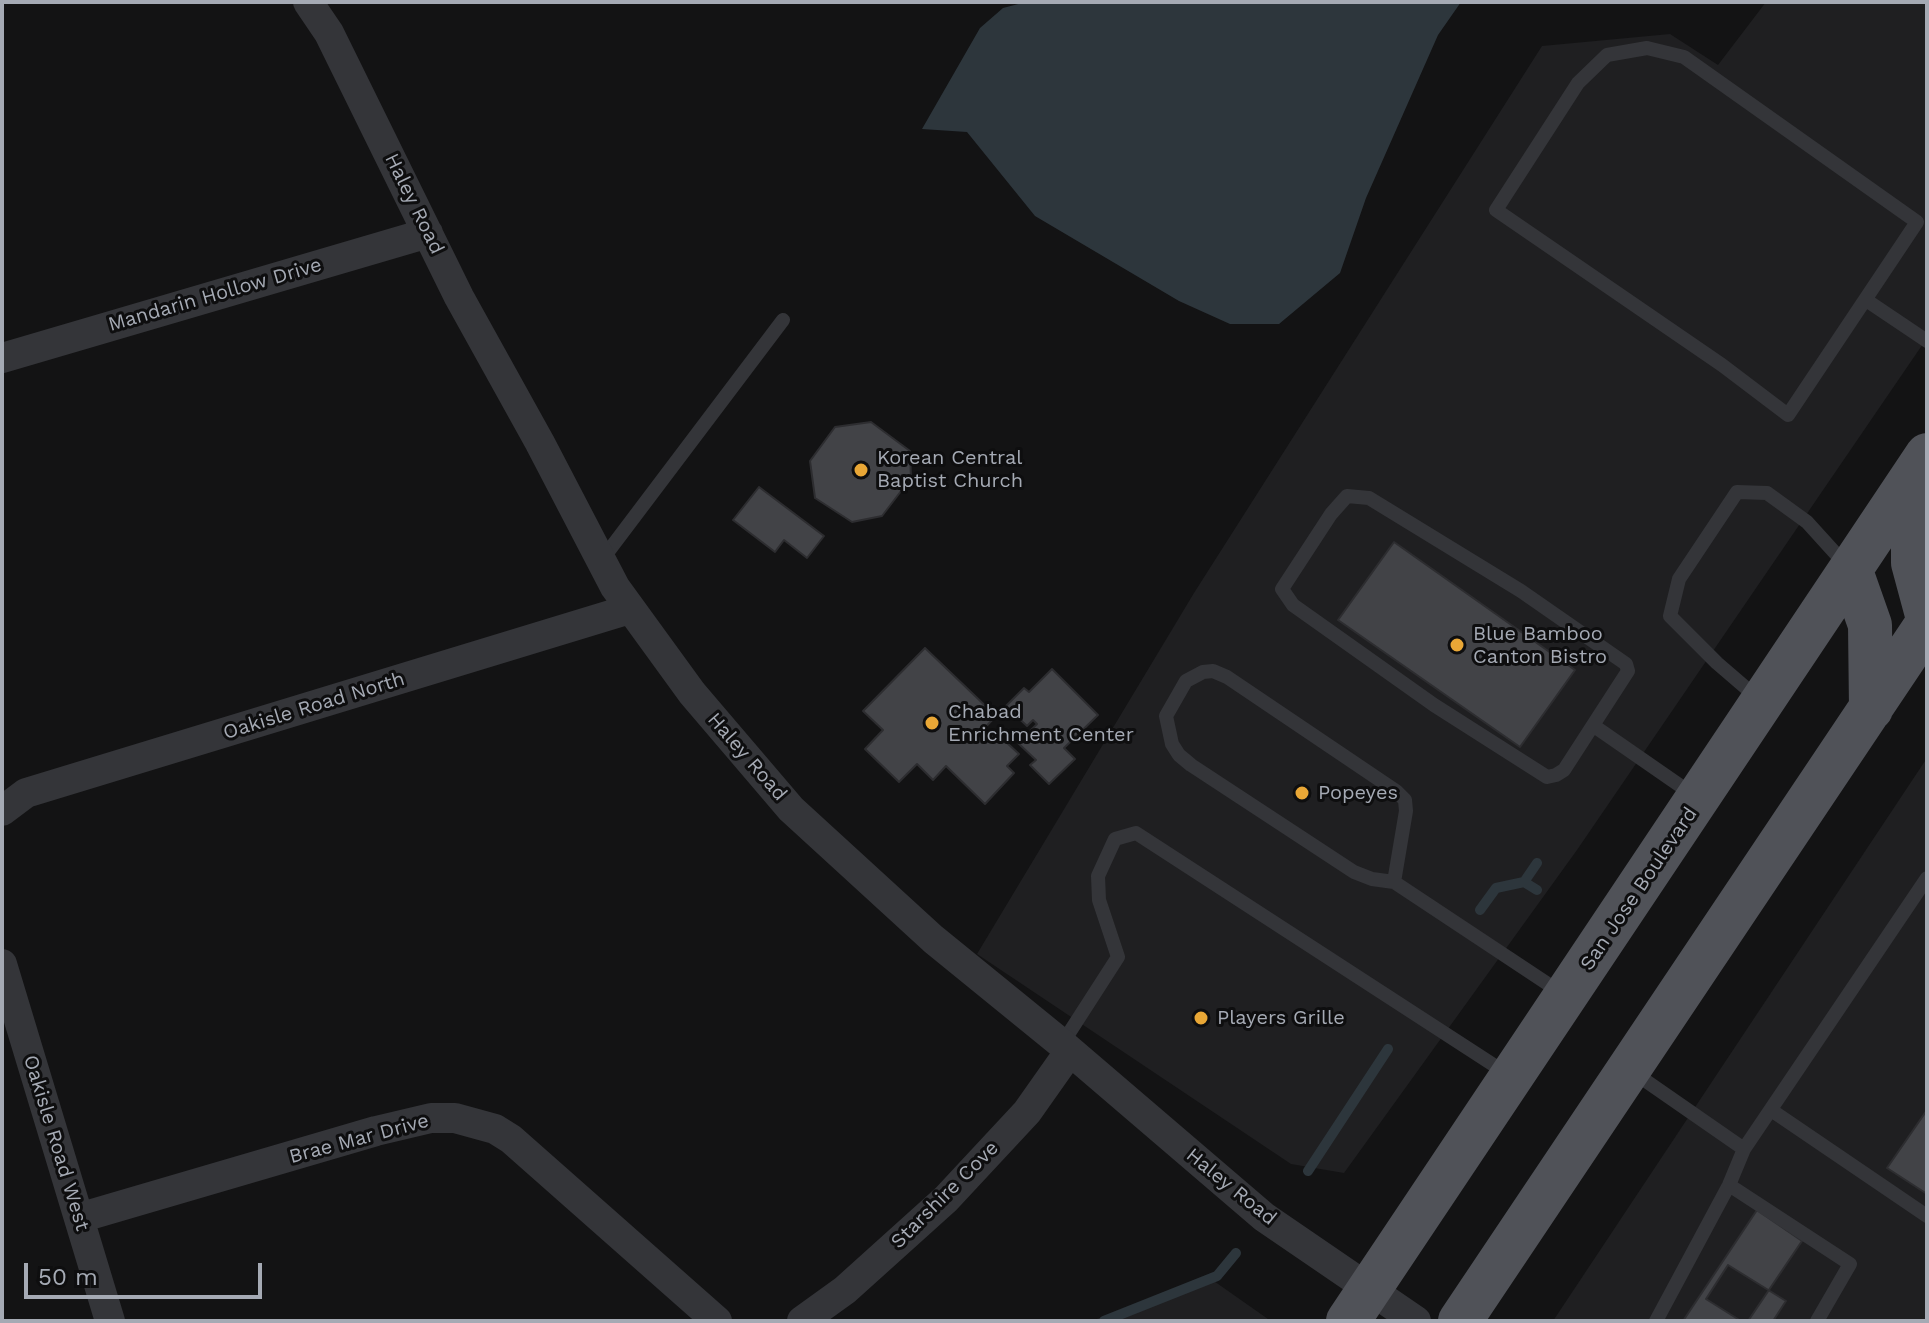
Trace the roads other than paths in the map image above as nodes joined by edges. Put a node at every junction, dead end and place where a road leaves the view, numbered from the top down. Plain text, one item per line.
1 (308, 2) edge
2 (428, 233) junction
3 (1866, 300) junction
4 (783, 320) dead end
5 (1927, 341) edge
6 (2, 358) edge
7 (1920, 465) edge
8 (601, 561) junction
9 (1851, 571) junction
10 (630, 609) junction
11 (1927, 615) edge
12 (1927, 624) edge
13 (1763, 703) junction
14 (1871, 709) junction
15 (1594, 726) junction
16 (1699, 799) junction
17 (2, 811) edge
18 (1927, 878) edge
19 (1394, 882) junction
20 (2, 964) edge
21 (1566, 996) junction
22 (1066, 1048) junction
23 (1629, 1070) junction
24 (1512, 1077) junction
25 (1771, 1110) junction
26 (1744, 1149) junction
27 (1729, 1185) junction
28 (1927, 1216) edge
29 (79, 1218) junction
30 (1359, 1305) edge
31 (110, 1321) edge
32 (717, 1321) edge
33 (802, 1321) edge
34 (1416, 1321) edge
35 (1460, 1321) edge
36 (1656, 1321) edge
37 (1817, 1321) edge

1 - 2 street, Haley Road
2 - 6 street, Mandarin Hollow Drive
2 - 8 street, Haley Road
3 - 3 lane
3 - 5 lane
4 - 8 lane
7 - 9 main road, San Jose Boulevard
7 - 11 main road
8 - 10 street, Haley Road
9 - 13 main road, San Jose Boulevard
9 - 13 lane
9 - 14 main road
10 - 17 street, Oakisle Road North
10 - 22 street, Haley Road
12 - 14 main road
13 - 16 main road, San Jose Boulevard
14 - 23 main road
15 - 15 lane
15 - 16 lane
16 - 21 main road, San Jose Boulevard
18 - 25 lane
19 - 19 lane
19 - 21 lane
20 - 29 street, Oakisle Road West
21 - 24 main road, San Jose Boulevard
22 - 24 lane
22 - 30 street, Haley Road
22 - 33 street, Starshire Cove
23 - 26 lane
23 - 35 main road
24 - 30 main road, San Jose Boulevard
25 - 26 lane
25 - 28 lane
26 - 27 lane
27 - 36 lane
27 - 37 lane
29 - 31 street, Oakisle Road West
29 - 32 street, Brae Mar Drive
30 - 34 street, Haley Road

